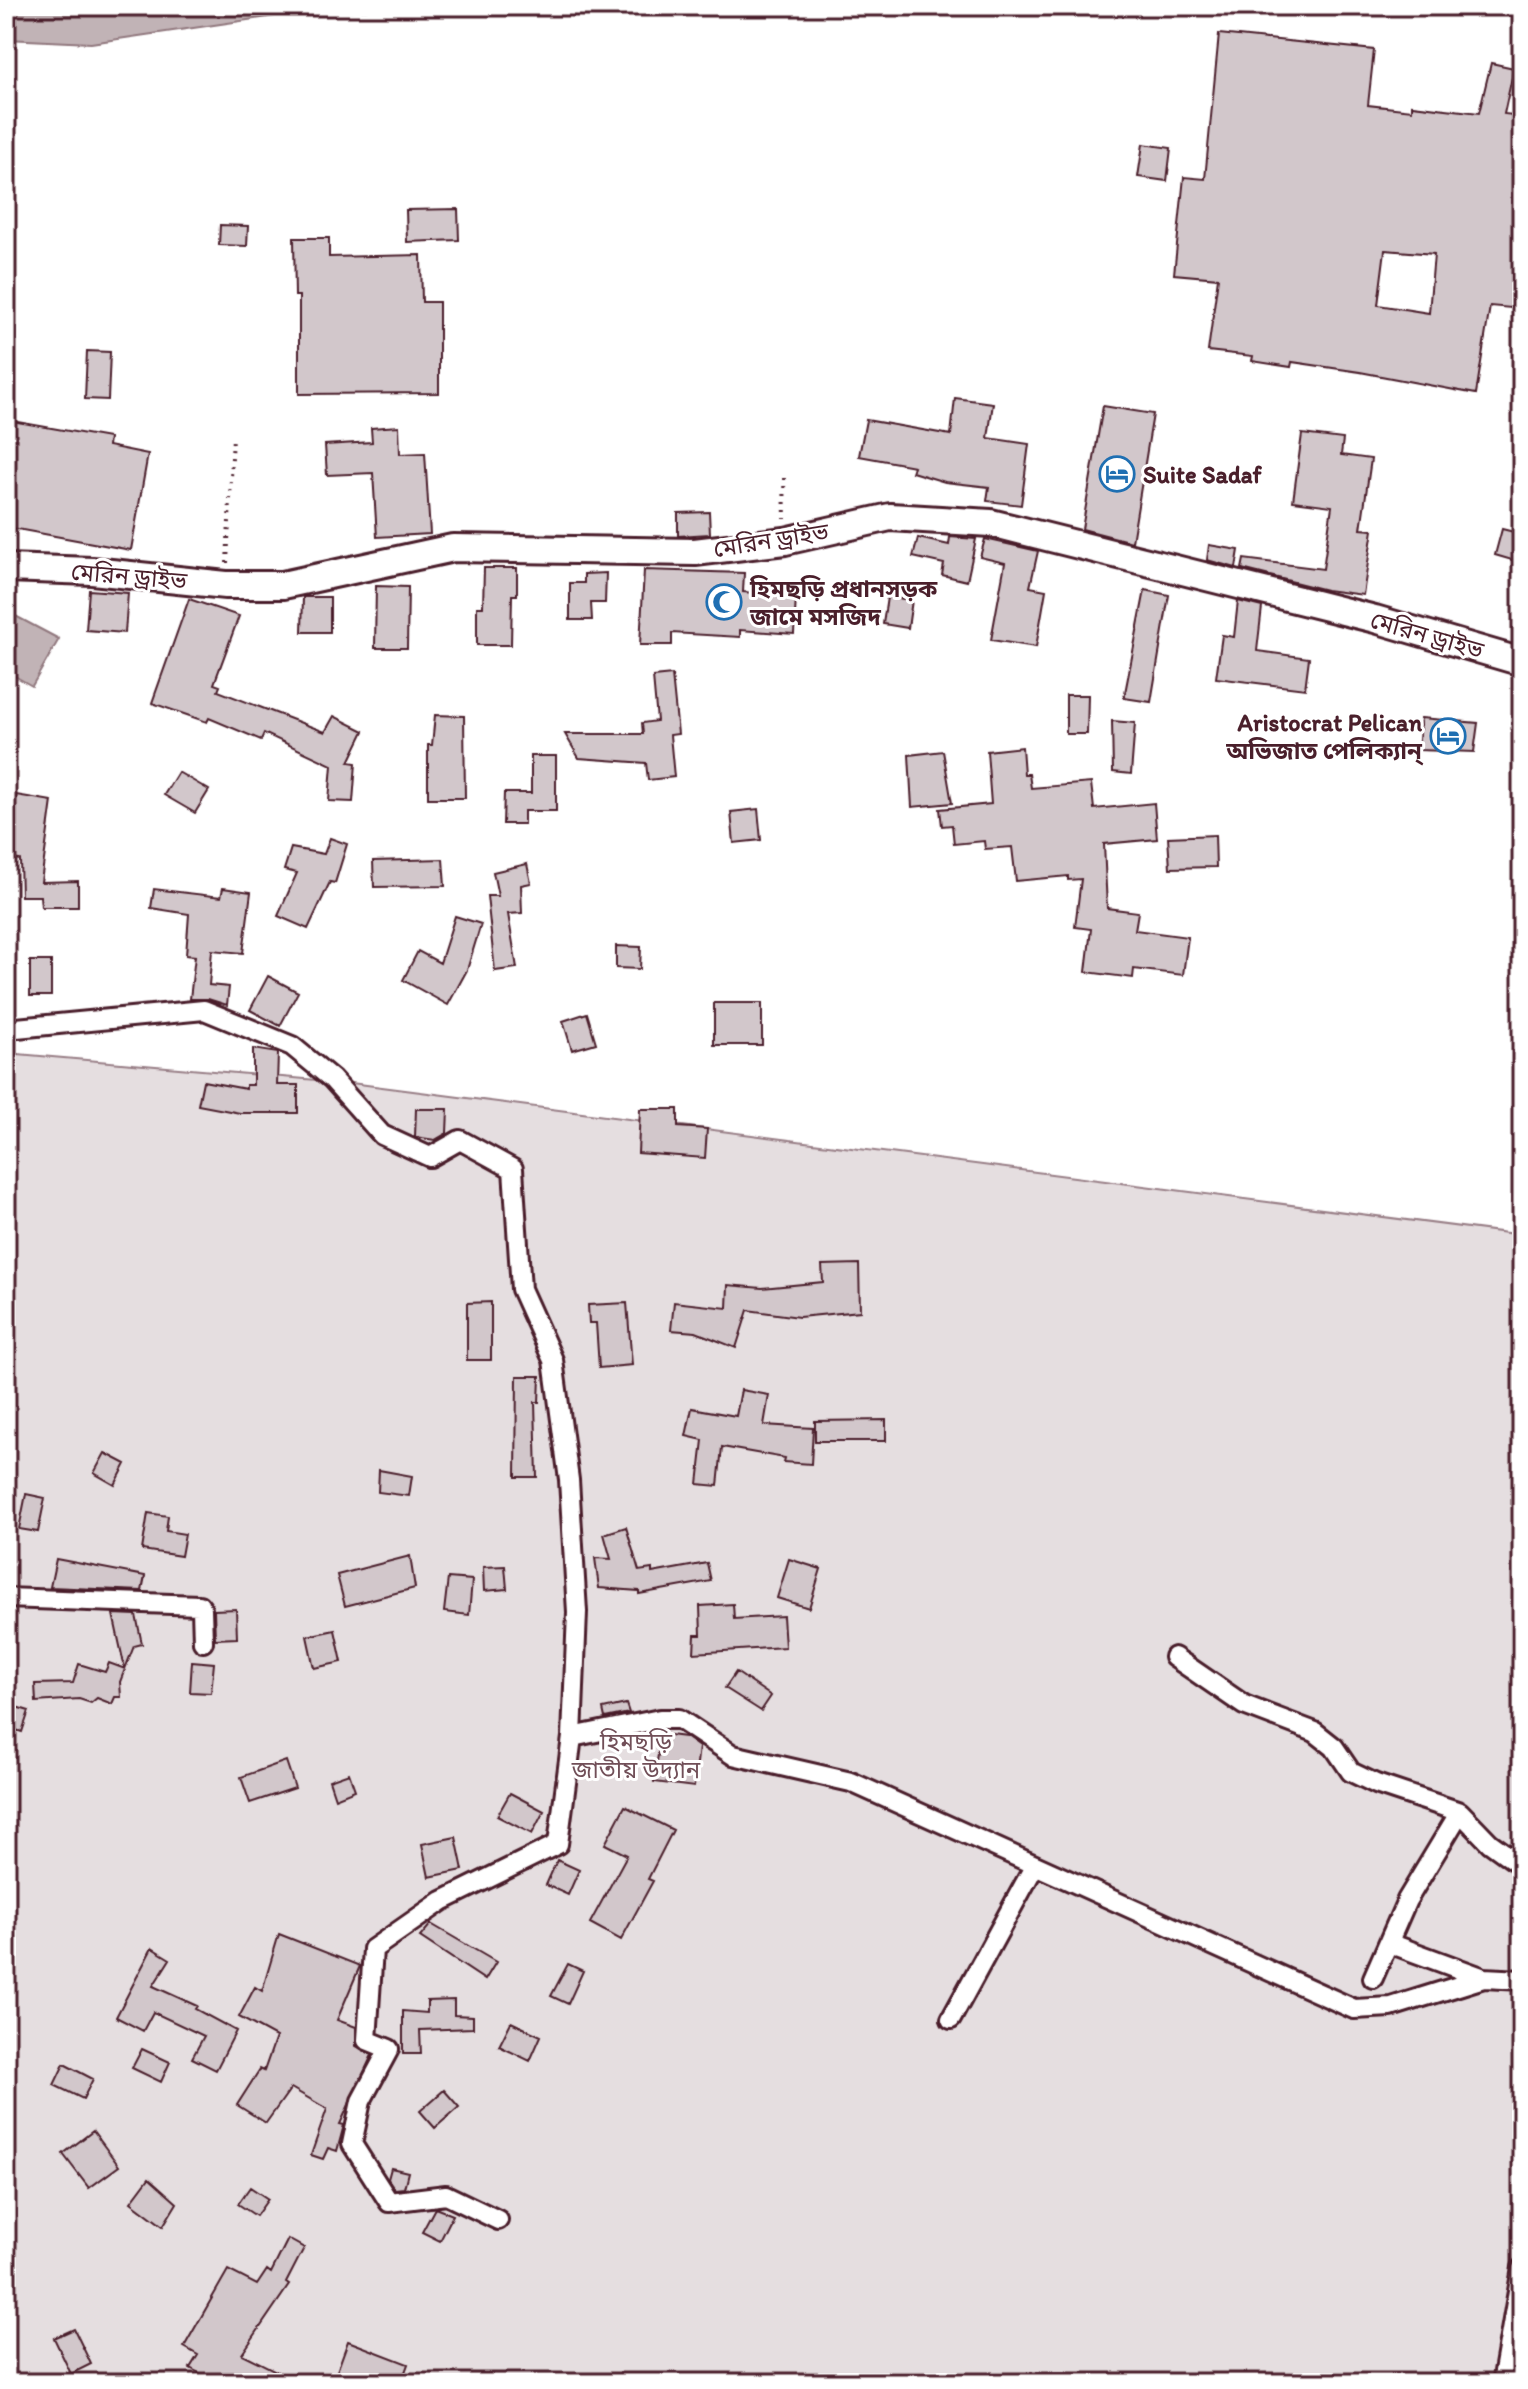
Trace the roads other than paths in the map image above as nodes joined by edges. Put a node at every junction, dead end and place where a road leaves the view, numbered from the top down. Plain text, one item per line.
1 (6, 568) edge
2 (1522, 662) edge
3 (6, 1029) edge
4 (6, 1598) edge
5 (203, 1642) dead end
6 (1174, 1657) dead end
7 (572, 1737) junction
8 (1460, 1812) junction
9 (1035, 1865) junction
10 (1522, 1866) edge
11 (1389, 1943) junction
12 (1373, 1978) dead end
13 (1484, 1978) junction
14 (1522, 1980) edge
15 (951, 2019) dead end
16 (498, 2220) dead end
17 (1522, 2268) edge
18 (1502, 2383) edge

1 - 2 main road, মেরিন ড্রাইভ
3 - 7 street
4 - 5 street
6 - 8 street
7 - 9 street
7 - 16 street
8 - 10 street
8 - 11 street
9 - 13 street
9 - 15 street
11 - 12 street
11 - 13 street
13 - 14 street
17 - 18 street

